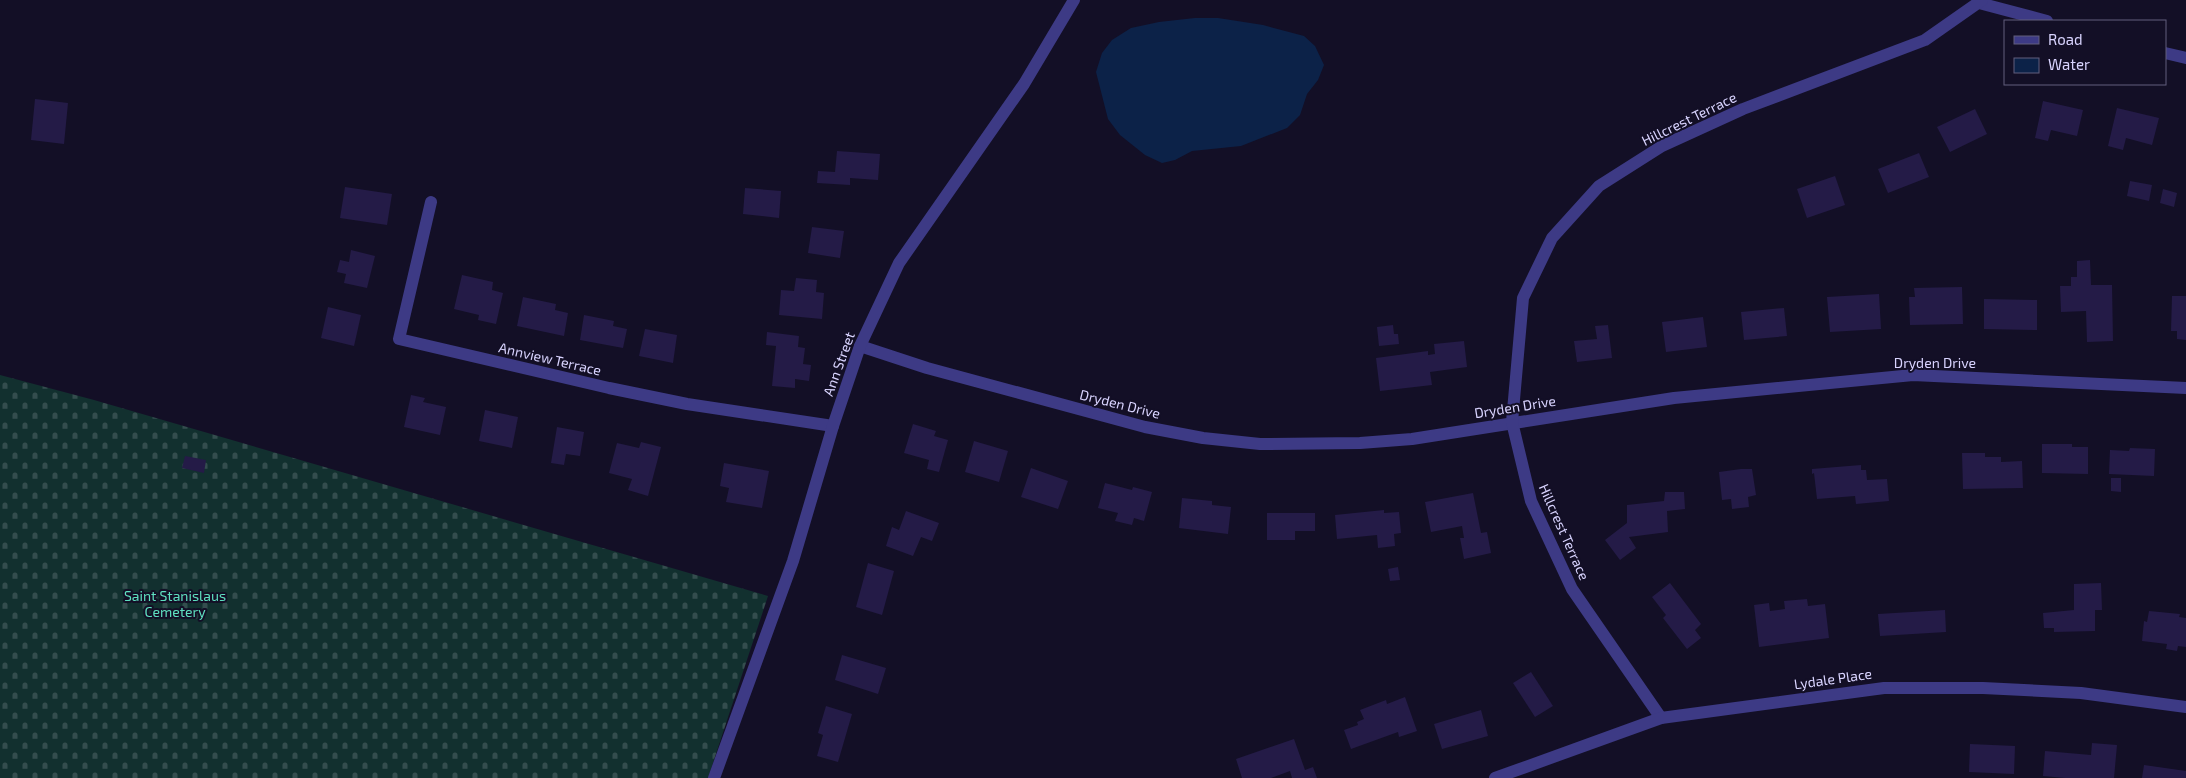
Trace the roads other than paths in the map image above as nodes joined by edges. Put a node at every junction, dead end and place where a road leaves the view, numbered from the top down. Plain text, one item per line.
1 (1074, 0) edge
2 (1981, 2) edge
3 (2044, 20) edge
4 (2166, 53) edge
5 (2186, 58) edge
6 (431, 202) dead end
7 (860, 346) junction
8 (2186, 388) edge
9 (1512, 422) junction
10 (833, 426) junction
11 (2186, 708) edge
12 (1661, 718) junction
13 (714, 778) edge
14 (1495, 778) edge

1 - 7 street, Ann Street
2 - 3 street
2 - 9 street, Hillcrest Terrace
4 - 5 street
6 - 10 street, Annview Terrace
7 - 9 street, Dryden Drive
7 - 10 street, Ann Street
8 - 9 street, Dryden Drive
9 - 12 street, Hillcrest Terrace
10 - 13 street, Ann Street
11 - 12 street, Lydale Place
12 - 14 street, Lydale Place

